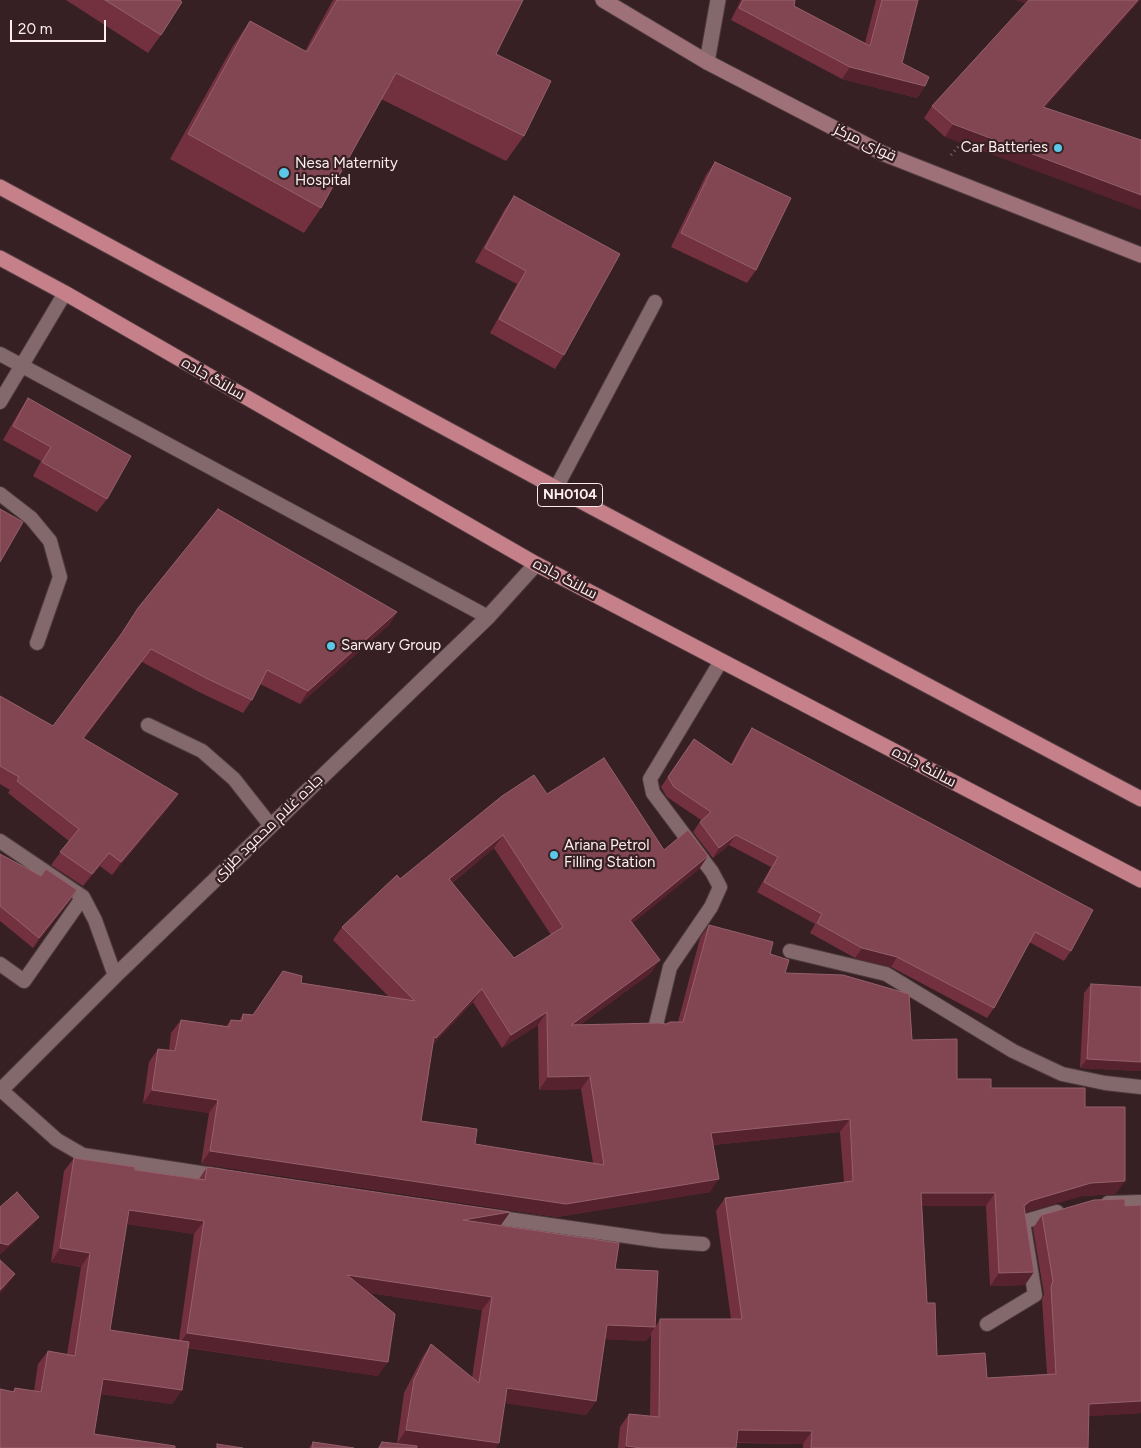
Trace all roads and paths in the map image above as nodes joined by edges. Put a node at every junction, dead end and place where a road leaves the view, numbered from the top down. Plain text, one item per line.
1 (603, 0) edge
2 (718, 0) edge
3 (707, 62) junction
4 (967, 136) edge
5 (935, 174) junction
6 (0, 187) edge
7 (1141, 255) edge
8 (0, 258) edge
9 (65, 293) junction
10 (655, 302) dead end
11 (0, 354) edge
12 (22, 366) junction
13 (0, 402) edge
14 (556, 488) junction
15 (0, 494) edge
16 (536, 564) junction
17 (488, 617) junction
18 (37, 643) dead end
19 (721, 661) junction
20 (148, 725) dead end
21 (1141, 799) edge
22 (271, 826) junction
23 (0, 841) edge
24 (1141, 880) edge
25 (83, 897) junction
26 (790, 951) dead end
27 (0, 964) edge
28 (115, 976) junction
29 (655, 1029) edge
30 (1141, 1087) edge
31 (0, 1090) edge
32 (233, 1178) edge
33 (1141, 1202) edge
34 (1094, 1204) edge
35 (1067, 1209) edge
36 (476, 1214) edge
37 (704, 1244) dead end
38 (986, 1324) dead end

1 - 3 main road, قوای مرکز
2 - 3 street
3 - 5 main road, قوای مرکز
4 - 5 path
5 - 7 main road, قوای مرکز
6 - 14 highway, NH0104
8 - 9 highway, سالنگ جاده
9 - 12 lane
9 - 16 highway, سالنگ جاده
10 - 14 lane
11 - 12 lane
12 - 13 lane
12 - 17 lane
14 - 21 highway, NH0104
15 - 18 lane
16 - 17 street, جاده غلام‌ محمود طرزی
16 - 19 highway, سالنگ جاده
17 - 22 street, جاده غلام‌ محمود طرزی
19 - 24 highway, سالنگ جاده
19 - 29 lane
20 - 22 lane
22 - 28 street, جاده غلام‌ محمود طرزی
23 - 25 lane
25 - 27 lane
25 - 28 lane
26 - 30 lane
28 - 31 street, جاده غلام‌ محمود طرزی
31 - 32 lane
33 - 34 lane
35 - 38 lane
36 - 37 lane

